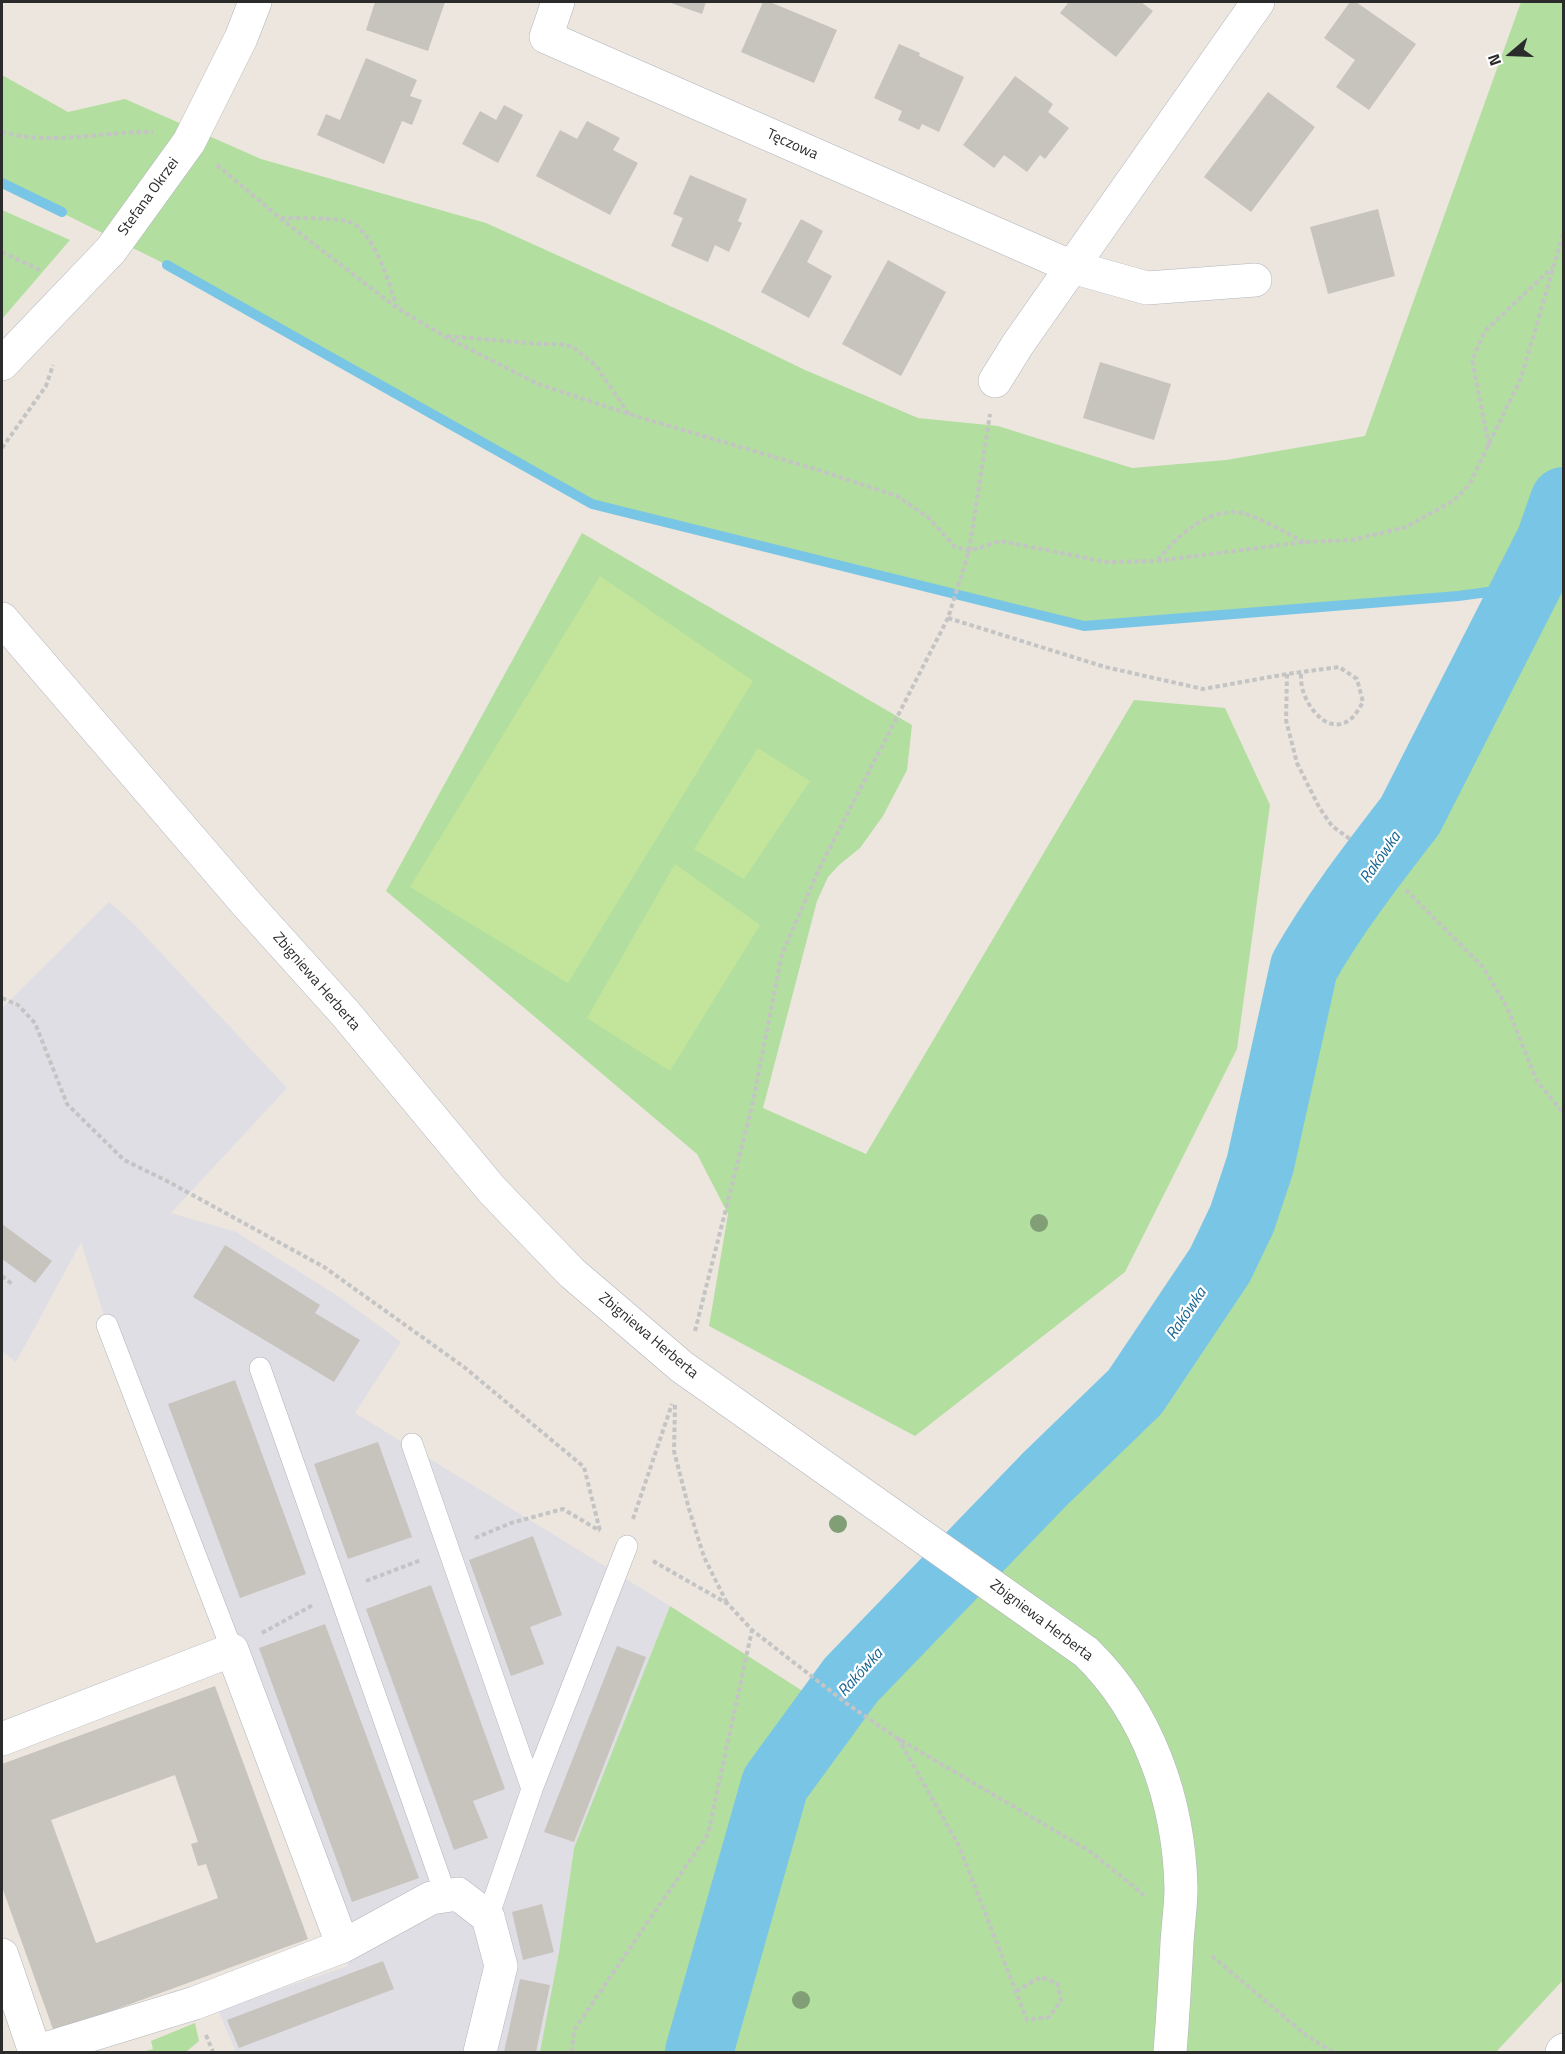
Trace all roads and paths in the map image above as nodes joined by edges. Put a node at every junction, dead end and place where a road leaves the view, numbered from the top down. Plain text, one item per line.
1 (255, 2) edge
2 (558, 2) edge
3 (1255, 3) edge
4 (2, 132) edge
5 (189, 142) junction
6 (280, 218) junction
7 (1563, 231) edge
8 (2, 252) edge
9 (1072, 267) junction
10 (1552, 267) junction
11 (44, 272) dead end
12 (1255, 280) dead end
13 (397, 308) junction
14 (444, 336) junction
15 (54, 360) dead end
16 (2, 364) edge
17 (995, 381) joint
18 (629, 414) junction
19 (1489, 447) junction
20 (2, 448) edge
21 (1304, 542) junction
22 (969, 551) junction
23 (1158, 561) junction
24 (948, 618) junction
25 (2, 619) edge
26 (1301, 671) junction
27 (1287, 674) junction
28 (1350, 839) dead end
29 (1406, 890) dead end
30 (2, 998) edge
31 (1563, 1114) edge
32 (2, 1276) edge
33 (12, 1284) dead end
34 (107, 1325) dead end
35 (682, 1366) junction
36 (260, 1368) dead end
37 (412, 1444) dead end
38 (600, 1531) junction
39 (627, 1546) junction
40 (447, 1551) junction
41 (339, 1590) junction
42 (728, 1604) junction
43 (752, 1630) junction
44 (232, 1650) junction
45 (897, 1737) junction
46 (2, 1739) edge
47 (532, 1789) junction
48 (446, 1896) junction
49 (488, 1917) junction
50 (1179, 1923) junction
51 (343, 1946) junction
52 (2, 1955) edge
53 (1016, 1991) junction
54 (480, 2052) edge
55 (572, 2052) edge
56 (1170, 2052) edge
57 (1333, 2052) edge

1 - 5 street, Stefana Okrzei
2 - 9 street, Tęczowa
3 - 9 street
4 - 5 path
5 - 6 path
5 - 16 street, Stefana Okrzei
6 - 13 path
6 - 13 path
7 - 10 path
8 - 11 path
9 - 12 street, Tęczowa
9 - 17 street
10 - 19 path
10 - 19 path
13 - 14 path
14 - 18 path
14 - 18 path
15 - 20 path
17 - 22 path
18 - 22 path
19 - 21 path
21 - 23 path
21 - 23 path
22 - 23 path
22 - 24 path
24 - 27 path
24 - 35 path
25 - 35 street, Zbigniewa Herberta
26 - 26 path
26 - 27 path
27 - 28 path
29 - 31 path
30 - 38 path
32 - 33 path
34 - 44 lane
35 - 50 street, Zbigniewa Herberta
36 - 41 lane
37 - 40 lane
38 - 39 path
38 - 40 path
39 - 42 path
39 - 42 path
39 - 47 lane
40 - 41 path
40 - 47 lane
41 - 44 path
41 - 48 lane
42 - 43 path
43 - 45 path
43 - 55 path
44 - 46 street
44 - 51 street
45 - 50 path
45 - 53 path
47 - 49 lane
48 - 49 street
48 - 51 street
49 - 54 street
50 - 56 street, Zbigniewa Herberta
50 - 57 path
51 - 52 street
53 - 53 path

